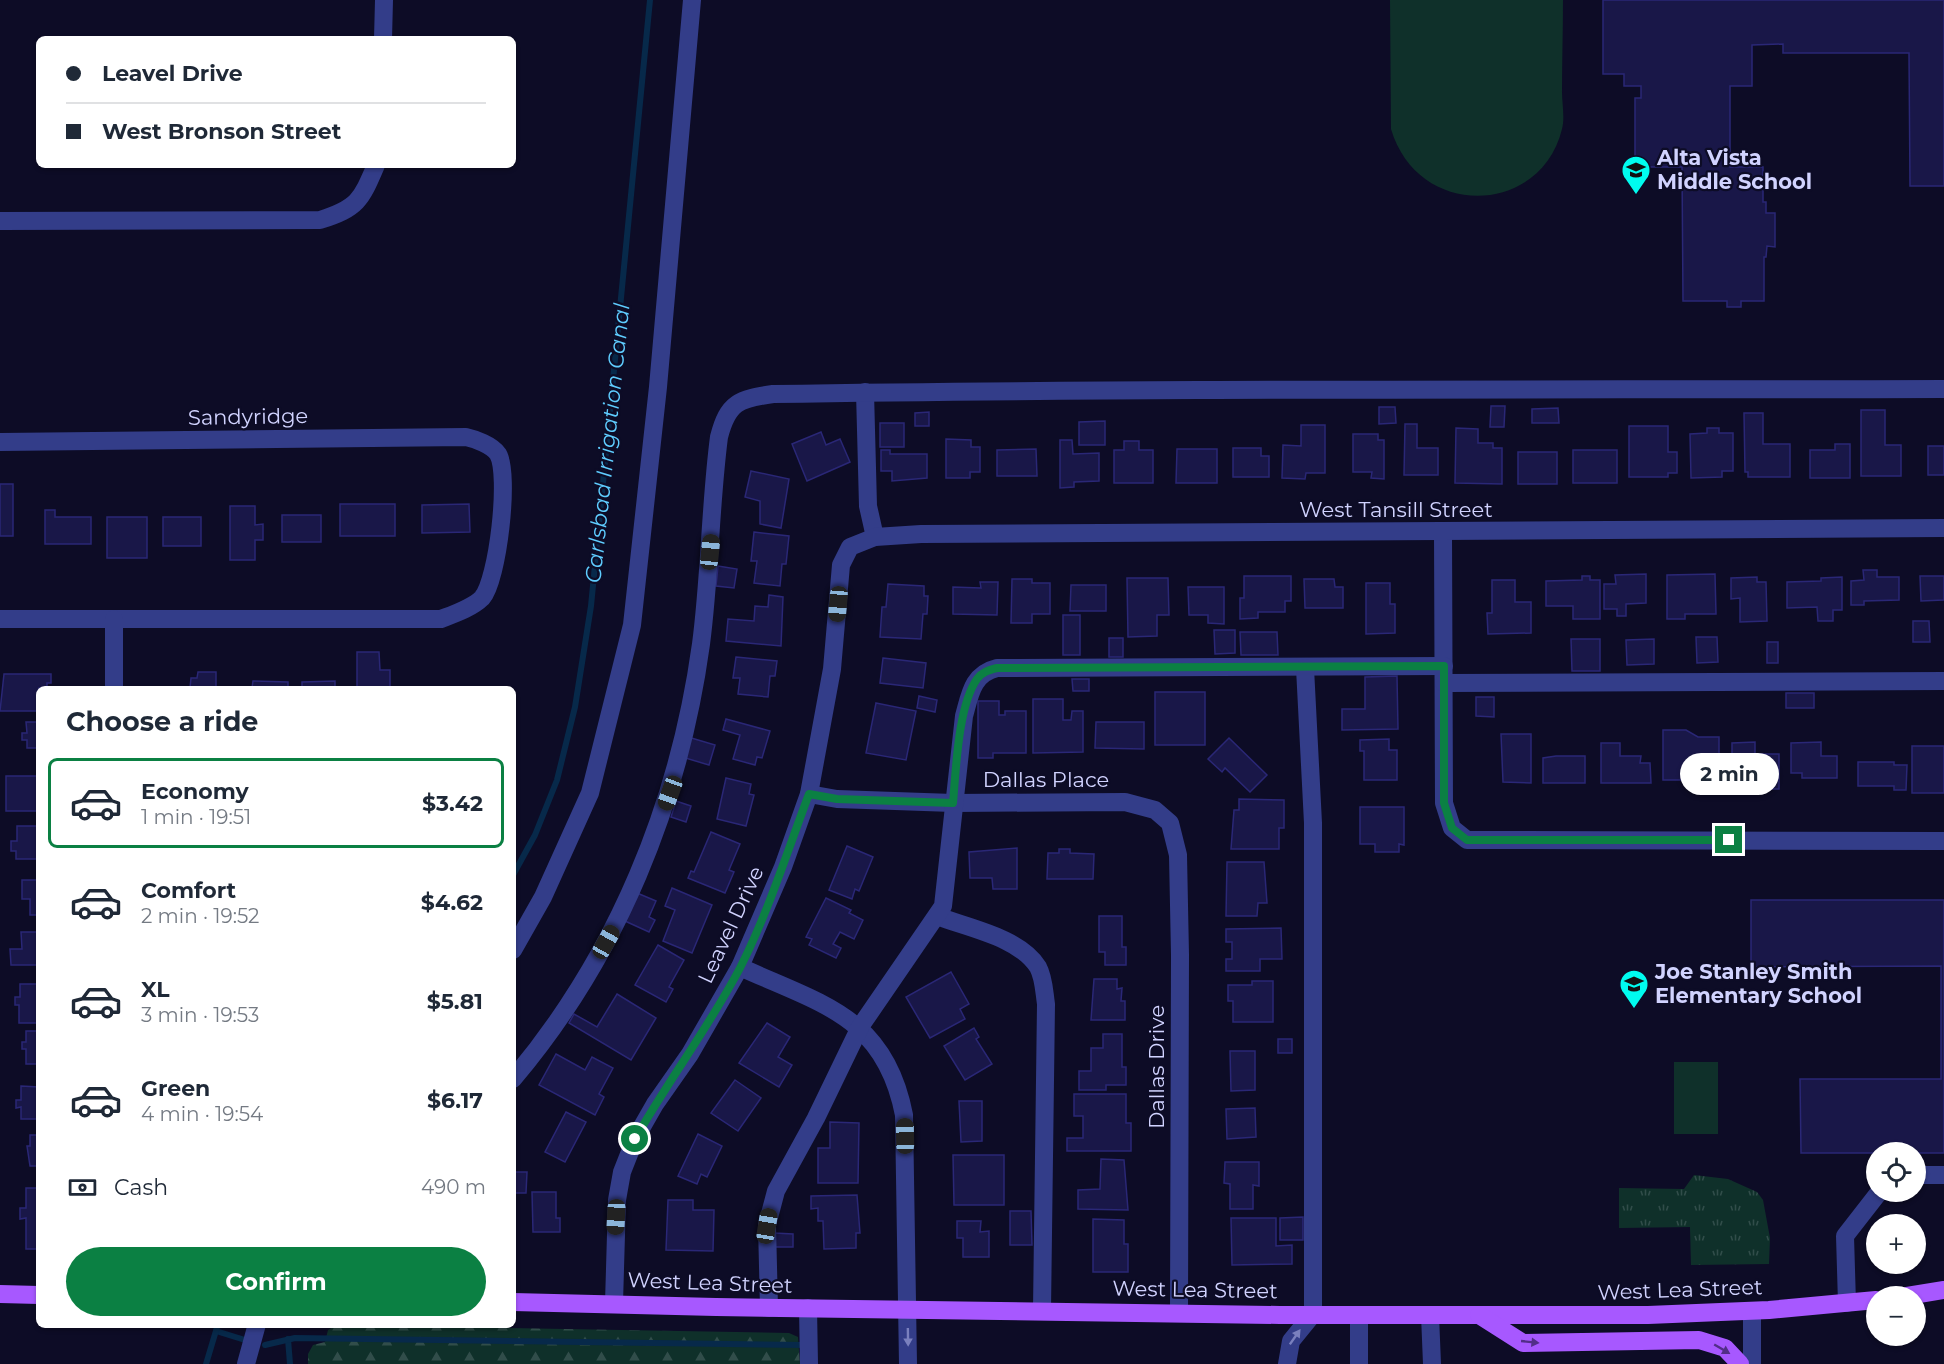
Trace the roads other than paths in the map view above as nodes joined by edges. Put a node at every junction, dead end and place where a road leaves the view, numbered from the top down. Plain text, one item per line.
1 (384, 0) edge
2 (692, 0) edge
3 (382, 36) edge
4 (375, 168) edge
5 (0, 220) edge
6 (1944, 389) edge
7 (866, 392) junction
8 (0, 442) edge
9 (1944, 528) edge
10 (1443, 532) junction
11 (874, 537) junction
12 (850, 547) joint
13 (0, 619) edge
14 (114, 619) junction
15 (1305, 668) junction
16 (1444, 674) junction
17 (1944, 681) edge
18 (114, 686) edge
19 (809, 794) junction
20 (953, 803) junction
21 (1170, 823) joint
22 (1944, 841) edge
23 (937, 916) junction
24 (516, 945) edge
25 (740, 967) junction
26 (861, 1027) junction
27 (516, 1075) edge
28 (1926, 1175) edge
29 (1944, 1175) edge
30 (1871, 1202) edge
31 (1944, 1290) edge
32 (1926, 1293) edge
33 (0, 1294) edge
34 (36, 1295) edge
35 (1866, 1301) edge
36 (516, 1302) edge
37 (614, 1303) junction
38 (1847, 1303) junction
39 (769, 1308) junction
40 (808, 1308) junction
41 (907, 1309) junction
42 (1042, 1310) junction
43 (1752, 1311) junction
44 (1179, 1313) junction
45 (1313, 1314) junction
46 (1359, 1315) junction
47 (1431, 1315) junction
48 (1479, 1315) junction
49 (256, 1328) edge
50 (246, 1364) edge
51 (809, 1364) edge
52 (908, 1364) edge
53 (1287, 1364) edge
54 (1359, 1364) edge
55 (1432, 1364) edge
56 (1740, 1364) edge
57 (1752, 1364) edge

1 - 3 street
2 - 24 street
4 - 5 street
6 - 7 street
7 - 11 street
7 - 27 street
8 - 14 street, Sandyridge
9 - 10 street, West Tansill Street
10 - 11 street, West Tansill Street
10 - 16 street
11 - 12 street, West Tansill Street
12 - 19 street, Leavel Drive
13 - 14 street
14 - 18 street
15 - 16 street
15 - 20 street
15 - 45 street
16 - 17 street
16 - 22 street
19 - 20 street, Dallas Place
19 - 25 street, Leavel Drive
20 - 21 street, Dallas Place
20 - 23 street
21 - 44 street, Dallas Drive
23 - 26 street
23 - 42 street
25 - 26 street
25 - 37 street, Leavel Drive
26 - 39 street
26 - 41 street
28 - 29 street
30 - 38 street
31 - 32 main road
33 - 34 main road
35 - 38 main road, West Lea Street
36 - 37 main road, West Lea Street
37 - 39 main road, West Lea Street
38 - 43 main road, West Lea Street
39 - 40 main road, West Lea Street
40 - 41 main road, West Lea Street
40 - 51 street
41 - 42 main road, West Lea Street
41 -> 52 street
42 - 44 main road, West Lea Street
43 - 48 main road, West Lea Street
43 - 57 street
44 - 45 main road, West Lea Street
45 - 46 main road, West Lea Street
53 -> 45 street
46 - 47 main road, West Lea Street
46 - 54 street
47 - 48 main road, West Lea Street
47 - 55 street
48 -> 56 main road
49 - 50 street

